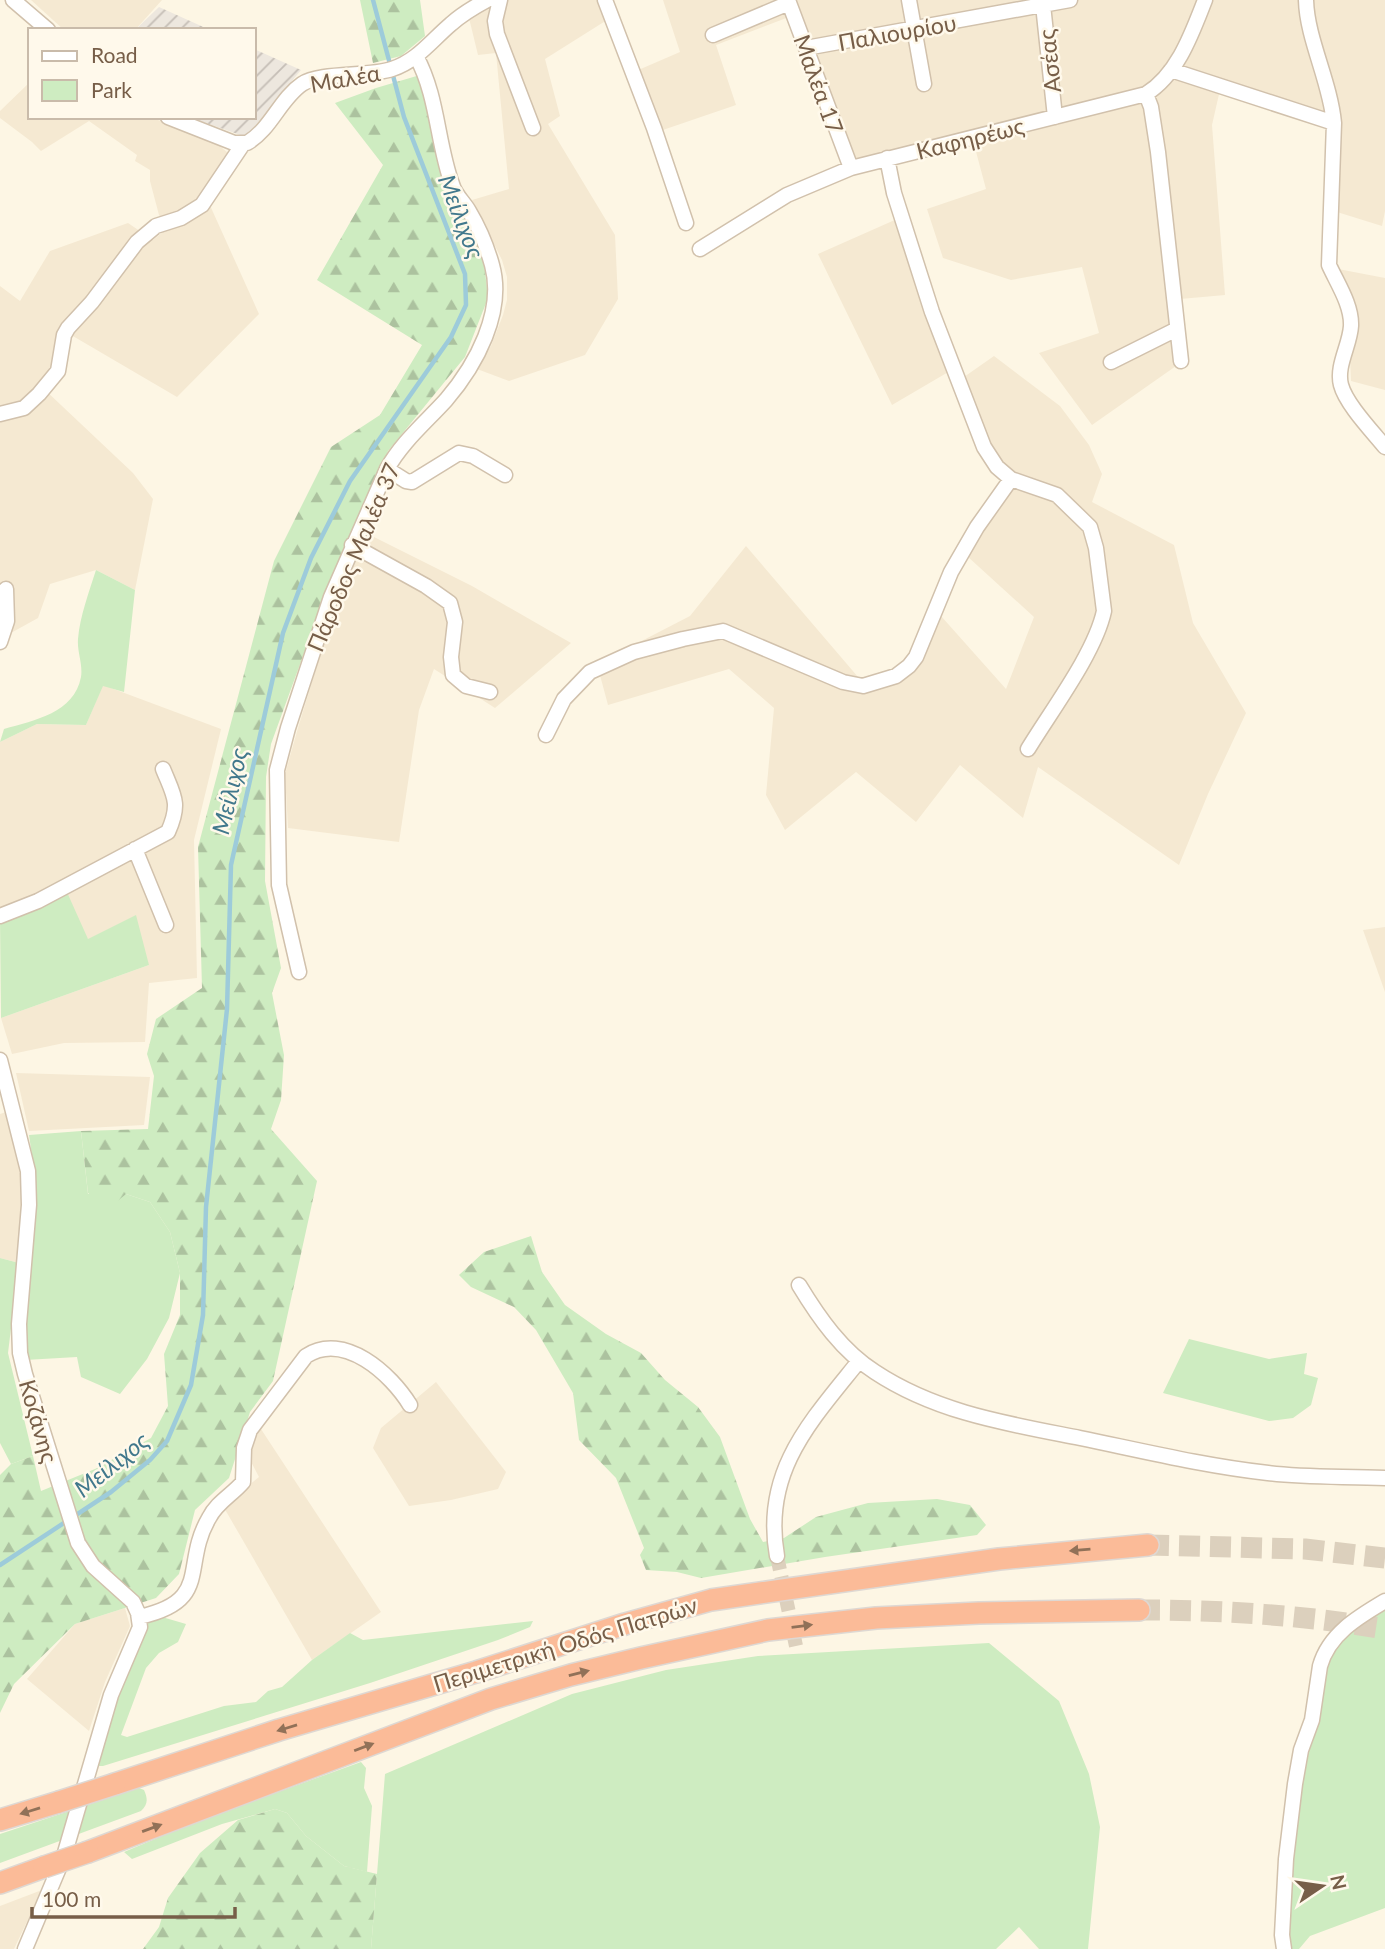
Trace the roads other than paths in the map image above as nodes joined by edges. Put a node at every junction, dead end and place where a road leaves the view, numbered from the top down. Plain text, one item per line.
1 (13, 0) edge
2 (487, 0) edge
3 (500, 0) edge
4 (605, 0) edge
5 (909, 0) edge
6 (1070, 0) edge
7 (1205, 0) edge
8 (1306, 0) edge
9 (789, 1) edge
10 (1043, 5) junction
11 (46, 28) edge
12 (915, 30) junction
13 (713, 36) dead end
14 (806, 48) junction
15 (416, 57) junction
16 (1171, 70) junction
17 (924, 84) dead end
18 (1146, 94) junction
19 (1055, 117) junction
20 (173, 119) edge
21 (1334, 123) junction
22 (533, 128) dead end
23 (243, 144) junction
24 (887, 158) junction
25 (851, 168) junction
26 (686, 223) dead end
27 (700, 249) dead end
28 (1177, 329) junction
29 (1181, 361) dead end
30 (1111, 362) dead end
31 (0, 414) edge
32 (1385, 447) edge
33 (387, 468) junction
34 (505, 475) dead end
35 (1011, 479) junction
36 (352, 545) junction
37 (6, 589) dead end
38 (0, 642) edge
39 (490, 692) dead end
40 (546, 736) dead end
41 (1028, 749) dead end
42 (163, 769) dead end
43 (135, 849) junction
44 (0, 916) edge
45 (166, 925) dead end
46 (299, 972) dead end
47 (0, 1060) edge
48 (799, 1285) dead end
49 (859, 1361) junction
50 (411, 1405) dead end
51 (1385, 1478) edge
52 (1148, 1545) tunnel mouth
53 (777, 1556) tunnel mouth
54 (1385, 1601) edge
55 (1139, 1610) tunnel mouth
56 (139, 1617) junction
57 (0, 1821) edge
58 (0, 1883) edge
59 (25, 1949) edge
60 (1284, 1949) edge

1 - 11 street
2 - 15 street, Μαλέα
3 - 22 street
4 - 26 street
5 - 12 street
6 - 10 street, Παλιουρίου
7 - 16 street, Καφηρέως
8 - 21 street
9 - 13 street
9 - 14 street, Μαλέα 17
10 - 12 street, Παλιουρίου
10 - 19 street, Ασέας
12 - 14 street, Παλιουρίου
12 - 17 street
14 - 25 street, Μαλέα 17
15 - 23 street, Μαλέα
15 - 33 street, Πάροδος Μαλέα 37
16 - 18 street, Καφηρέως
16 - 21 street
18 - 19 street, Καφηρέως
18 - 28 street
19 - 24 street, Καφηρέως
20 - 23 street
21 - 32 street
23 - 31 street, Μαλέα
24 - 25 street, Καφηρέως
24 - 35 street
25 - 27 street, Καφηρέως
28 - 29 street
28 - 30 street
33 - 34 street
33 - 36 street, Πάροδος Μαλέα 37
35 - 40 street
35 - 41 street
36 - 39 street
36 - 46 street, Πάροδος Μαλέα 37
37 - 38 street
42 - 43 street
43 - 44 street
43 - 45 street
47 - 56 street, Κοζάνης
48 - 49 street
49 - 51 street
49 - 53 street
50 - 56 street
52 -> 57 highway, Περιμετρική Οδός Πατρών, bridge
54 - 60 street
58 -> 55 highway, Περιμετρική Οδός Πατρών, bridge
56 - 59 street

